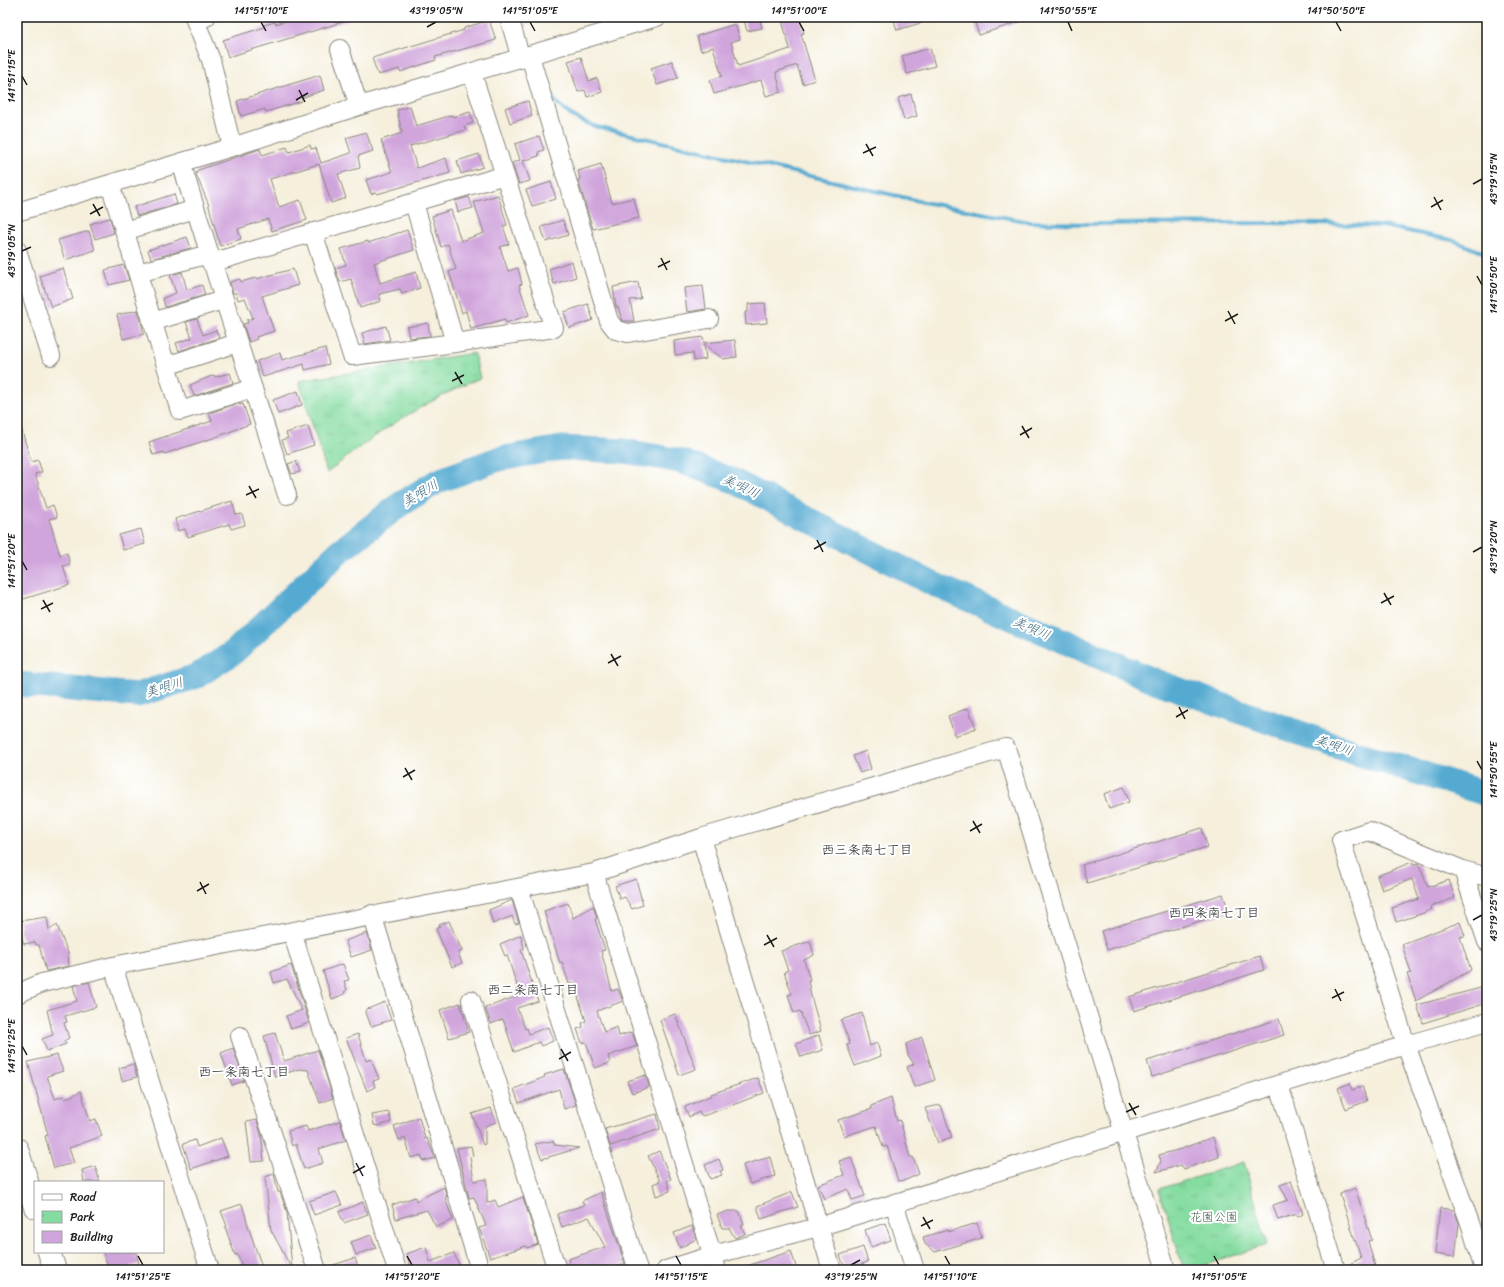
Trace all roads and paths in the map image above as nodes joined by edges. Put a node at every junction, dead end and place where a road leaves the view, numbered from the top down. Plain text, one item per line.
1 (509, 17) edge
2 (657, 17) edge
3 (199, 18) edge
4 (340, 50) dead end
5 (525, 57) junction
6 (472, 73) junction
7 (359, 106) junction
8 (232, 147) junction
9 (181, 162) junction
10 (505, 175) junction
11 (110, 184) junction
12 (414, 203) junction
13 (195, 209) junction
14 (17, 212) edge
15 (125, 231) junction
16 (314, 232) junction
17 (17, 250) edge
18 (210, 258) junction
19 (138, 273) junction
20 (223, 300) junction
21 (709, 319) dead end
22 (152, 322) junction
23 (455, 342) junction
24 (236, 343) junction
25 (51, 356) dead end
26 (166, 366) junction
27 (253, 388) junction
28 (287, 495) dead end
29 (701, 838) junction
30 (1463, 870) junction
31 (594, 872) junction
32 (1487, 877) edge
33 (520, 888) junction
34 (372, 914) junction
35 (292, 932) junction
36 (1487, 942) edge
37 (113, 966) junction
38 (17, 994) edge
39 (471, 1000) dead end
40 (1487, 1022) edge
41 (240, 1036) dead end
42 (1406, 1045) junction
43 (1279, 1085) junction
44 (1124, 1133) junction
45 (18, 1152) edge
46 (894, 1203) junction
47 (34, 1204) edge
48 (818, 1227) junction
49 (49, 1253) edge
50 (715, 1263) edge
51 (55, 1270) edge
52 (210, 1270) edge
53 (317, 1270) edge
54 (397, 1270) edge
55 (480, 1270) edge
56 (557, 1270) edge
57 (638, 1270) edge
58 (666, 1270) edge
59 (832, 1270) edge
60 (915, 1270) edge
61 (1166, 1270) edge
62 (1336, 1270) edge
63 (1484, 1270) edge

1 - 5 street
2 - 5 street
3 - 8 street
4 - 7 street
5 - 6 street
5 - 21 street
6 - 7 street
6 - 10 street
7 - 8 street
8 - 9 street
9 - 11 street
9 - 13 street
10 - 12 street
10 - 23 street
11 - 14 street
11 - 15 street
12 - 16 street
12 - 23 street
13 - 15 street
13 - 18 street
15 - 19 street
16 - 18 street
16 - 23 street
17 - 25 street
18 - 19 street
18 - 20 street
19 - 22 street
20 - 22 street
20 - 24 street
22 - 26 street
24 - 26 street
24 - 27 street
26 - 27 street
27 - 28 street
29 - 31 street
29 - 44 street
29 - 48 street
30 - 32 street
30 - 36 street
30 - 42 street
31 - 33 street
31 - 50 street
33 - 34 street
33 - 57 street
34 - 35 street
34 - 55 street
35 - 37 street
35 - 54 street
37 - 38 street
37 - 52 street
39 - 56 street
40 - 42 street
41 - 53 street
42 - 43 street
42 - 63 street
43 - 44 street
43 - 62 street
44 - 46 street
44 - 61 street
45 - 47 highway
46 - 48 street
46 - 60 street
48 - 50 street
48 - 59 street
49 - 51 highway
50 - 58 street

